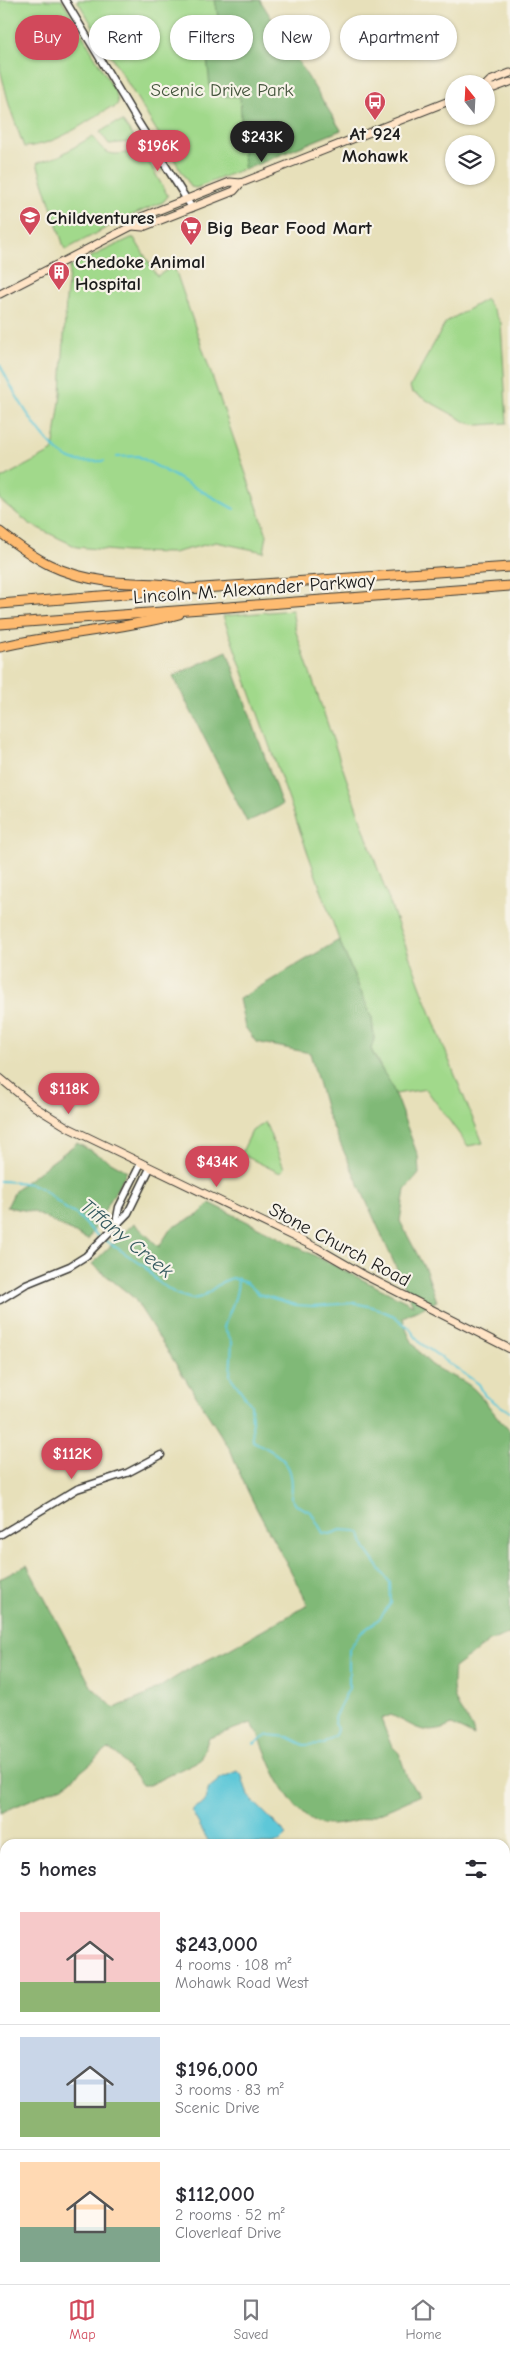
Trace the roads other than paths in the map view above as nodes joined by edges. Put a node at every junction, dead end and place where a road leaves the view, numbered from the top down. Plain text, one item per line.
1 (65, 0) edge
2 (510, 73) edge
3 (495, 79) edge
4 (510, 82) edge
5 (495, 88) edge
6 (445, 103) edge
7 (241, 183) junction
8 (186, 199) junction
9 (192, 208) junction
10 (132, 226) junction
11 (0, 294) edge
12 (0, 532) edge
13 (510, 568) edge
14 (510, 586) edge
15 (188, 589) junction
16 (0, 604) edge
17 (199, 608) junction
18 (0, 624) edge
19 (0, 647) edge
20 (0, 1078) edge
21 (142, 1163) junction
22 (150, 1168) junction
23 (115, 1224) junction
24 (0, 1300) edge
25 (510, 1348) edge
26 (161, 1455) dead end
27 (0, 1535) edge

1 - 8 street
2 - 3 main road
4 - 5 main road
6 - 7 main road
7 - 8 main road
7 - 9 main road
8 - 9 street
8 - 10 main road
9 - 10 main road
10 - 11 main road
12 - 15 highway
13 - 15 highway, Lincoln M. Alexander Parkway
14 - 17 highway, Lincoln M. Alexander Parkway
15 - 16 highway, Lincoln M. Alexander Parkway
17 - 18 highway, Lincoln M. Alexander Parkway
17 - 19 highway
20 - 21 main road, Stone Church Road
21 - 22 main road, Stone Church Road
21 - 23 street
22 - 23 street
22 - 25 main road, Stone Church Road
23 - 24 street
26 - 27 street

